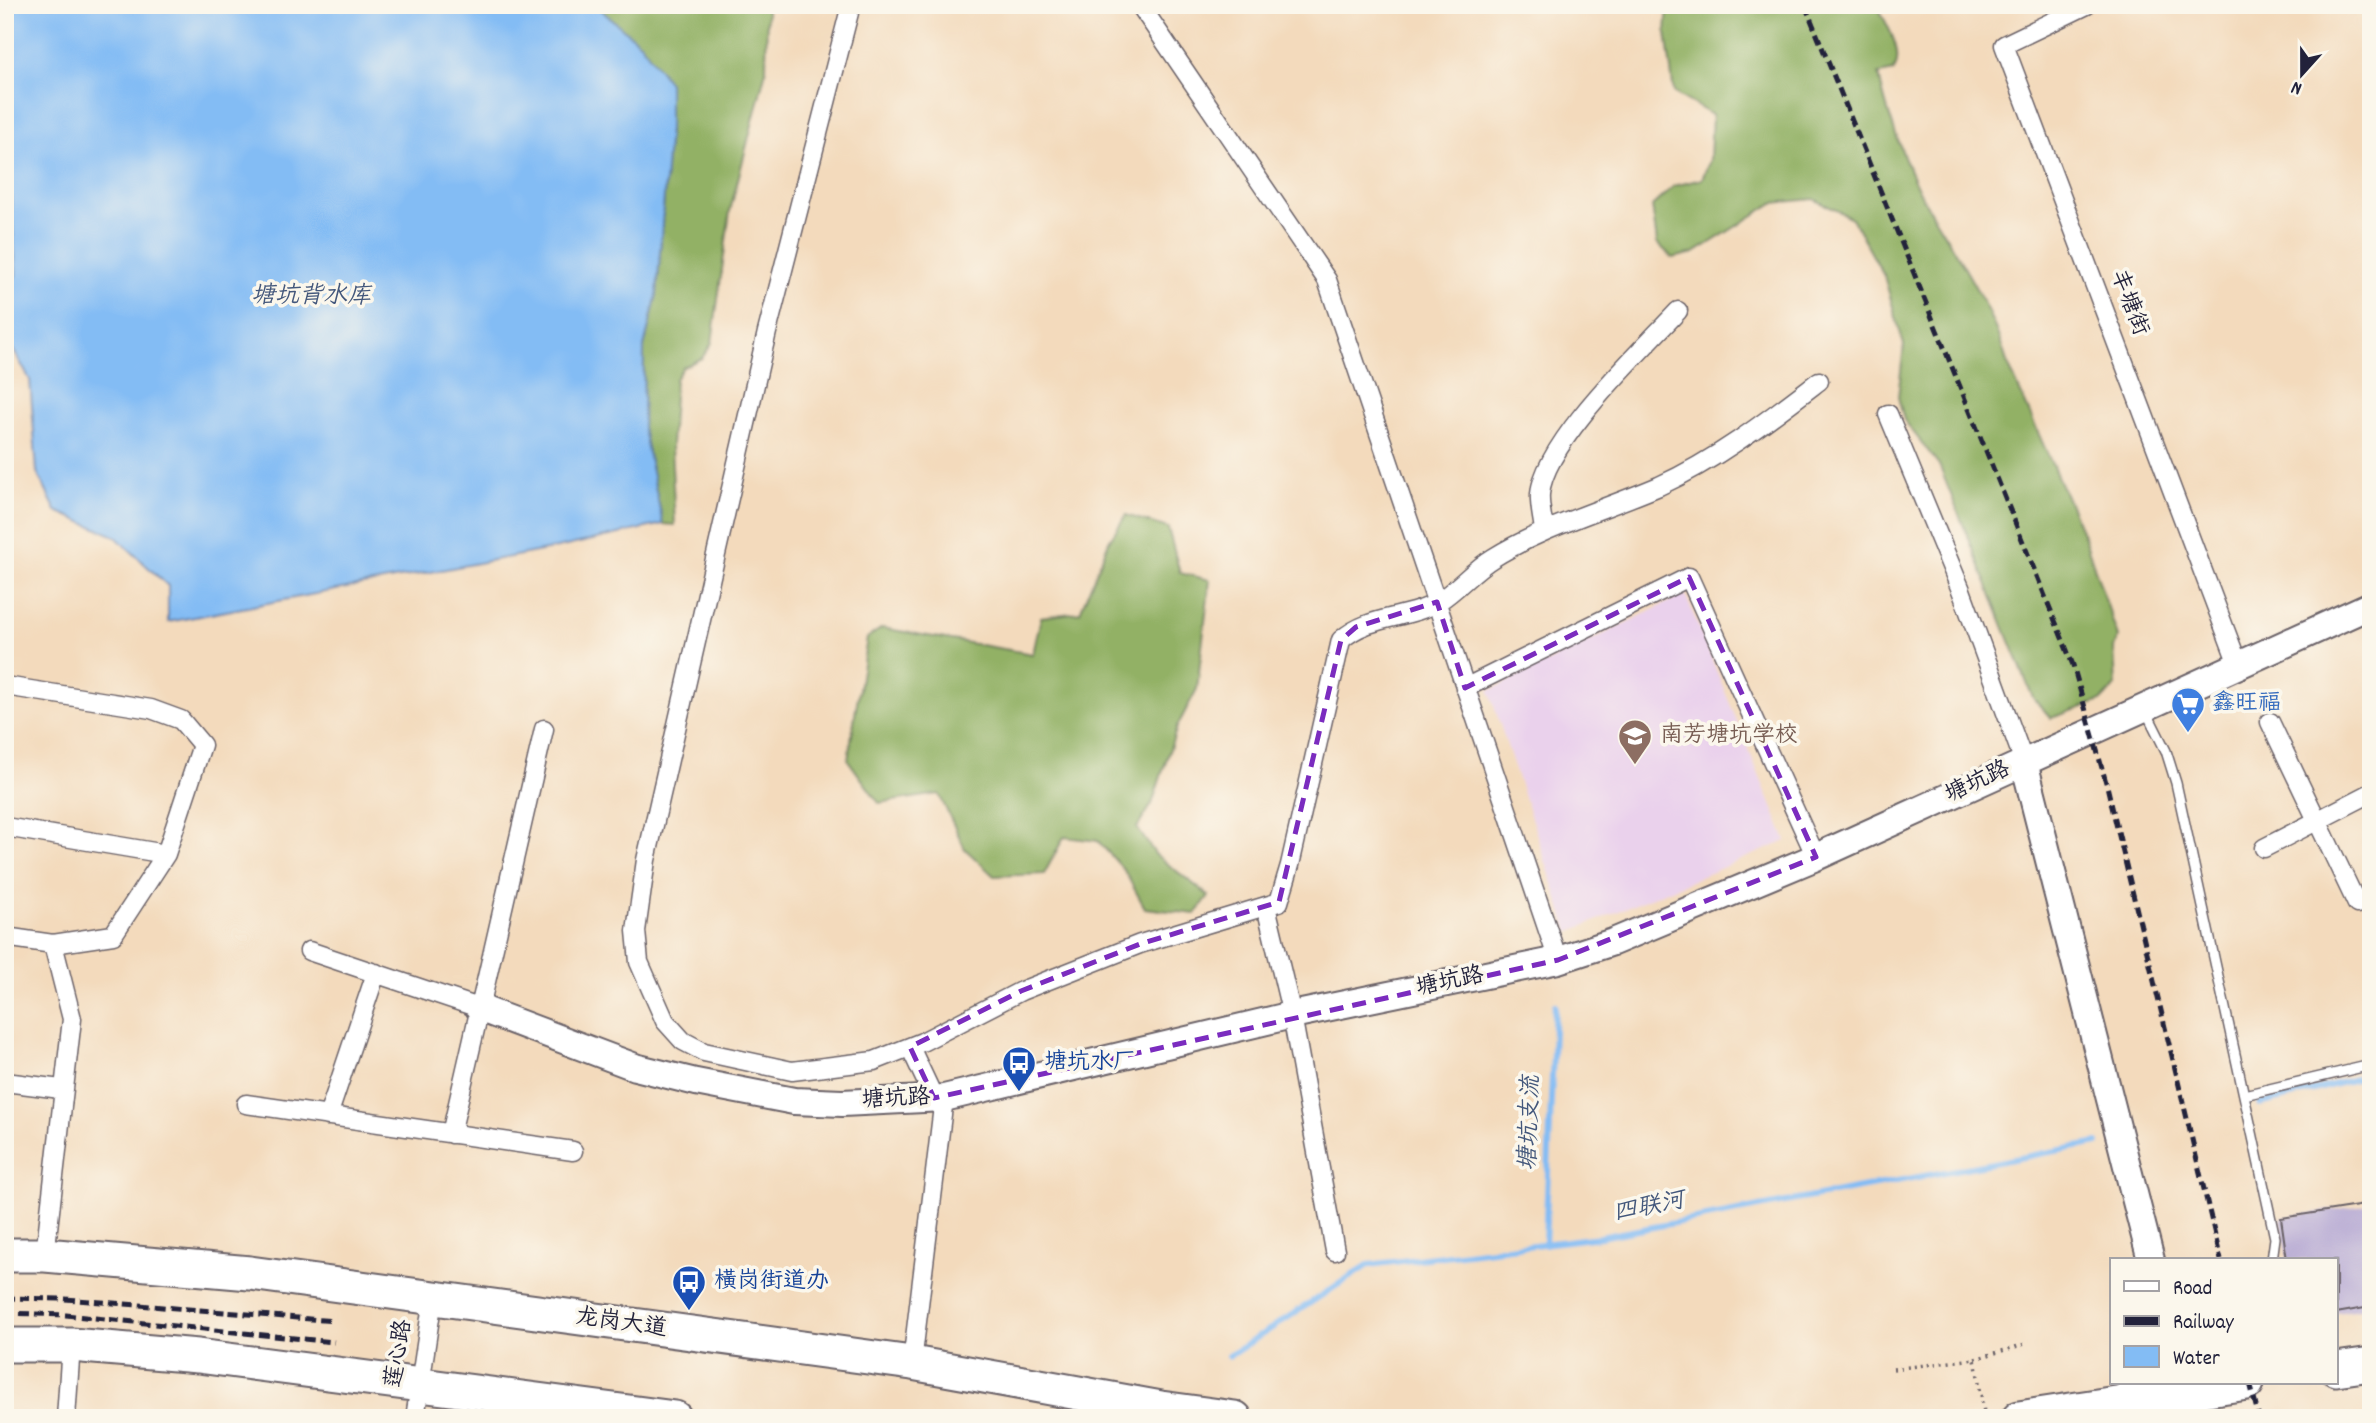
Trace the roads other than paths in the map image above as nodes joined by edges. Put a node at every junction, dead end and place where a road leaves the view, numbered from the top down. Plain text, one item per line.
1 (851, 5) edge
2 (1140, 5) edge
3 (2087, 5) edge
4 (1678, 311) dead end
5 (1819, 381) dead end
6 (1888, 414) dead end
7 (1544, 531) junction
8 (1437, 602) junction
9 (2371, 605) edge
10 (2238, 664) junction
11 (5, 686) edge
12 (1465, 688) junction
13 (2144, 707) junction
14 (2270, 722) dead end
15 (544, 729) dead end
16 (2024, 762) junction
17 (2371, 793) edge
18 (2318, 820) junction
19 (5, 827) edge
20 (2264, 848) dead end
21 (166, 854) junction
22 (1816, 857) junction
23 (2357, 904) dead end
24 (1266, 906) junction
25 (5, 937) edge
26 (53, 944) junction
27 (309, 951) dead end
28 (1558, 960) junction
29 (376, 973) junction
30 (479, 1008) junction
31 (1292, 1015) junction
32 (910, 1047) junction
33 (2371, 1065) edge
34 (5, 1082) edge
35 (61, 1089) junction
36 (2244, 1095) junction
37 (939, 1098) junction
38 (246, 1104) dead end
39 (328, 1116) junction
40 (451, 1134) junction
41 (573, 1150) dead end
42 (1335, 1251) dead end
43 (5, 1255) edge
44 (45, 1255) junction
45 (2150, 1258) edge
46 (2273, 1258) edge
47 (433, 1298) junction
48 (5, 1345) edge
49 (71, 1345) junction
50 (912, 1363) junction
51 (2371, 1364) edge
52 (2338, 1369) edge
53 (2231, 1384) edge
54 (420, 1385) junction
55 (2183, 1387) edge
56 (1174, 1414) edge
57 (66, 1418) edge
58 (415, 1418) edge
59 (675, 1418) edge
60 (1234, 1418) edge
61 (2019, 1418) edge

1 - 32 street
2 - 8 street
3 - 10 street, 丰塘街
4 - 7 street
5 - 7 street
6 - 16 street
7 - 8 street
8 - 12 street
8 - 24 street
9 - 10 street, 塘坑路
10 - 13 street, 塘坑路
11 - 21 street
12 - 22 street
12 - 28 street
13 - 16 street, 塘坑路
13 - 36 lane
14 - 18 street
15 - 30 street
16 - 22 street, 塘坑路
16 - 45 street
17 - 18 street
18 - 20 street
18 - 23 street
19 - 21 street
21 - 26 street
22 - 28 street, 塘坑路
24 - 31 street
24 - 32 street
25 - 26 street
26 - 35 street
27 - 29 street
28 - 31 street, 塘坑路
29 - 30 street
29 - 39 street
30 - 37 street, 塘坑路
30 - 40 street
31 - 37 street, 塘坑路
31 - 42 street
32 - 37 street
33 - 36 lane
34 - 35 street
35 - 44 street
36 - 46 lane
37 - 50 street
38 - 39 street
39 - 40 street
40 - 41 street
43 - 44 highway, 龙岗大道
44 - 47 highway, 龙岗大道
47 - 50 highway, 龙岗大道
47 - 54 street, 莲心路
48 - 49 highway
49 - 54 highway
49 - 57 street
50 - 56 highway, 龙岗大道
51 - 52 highway
53 - 55 highway
54 - 58 street, 莲心路
54 - 59 highway
55 - 61 highway
56 - 60 highway, 龙岗大道

